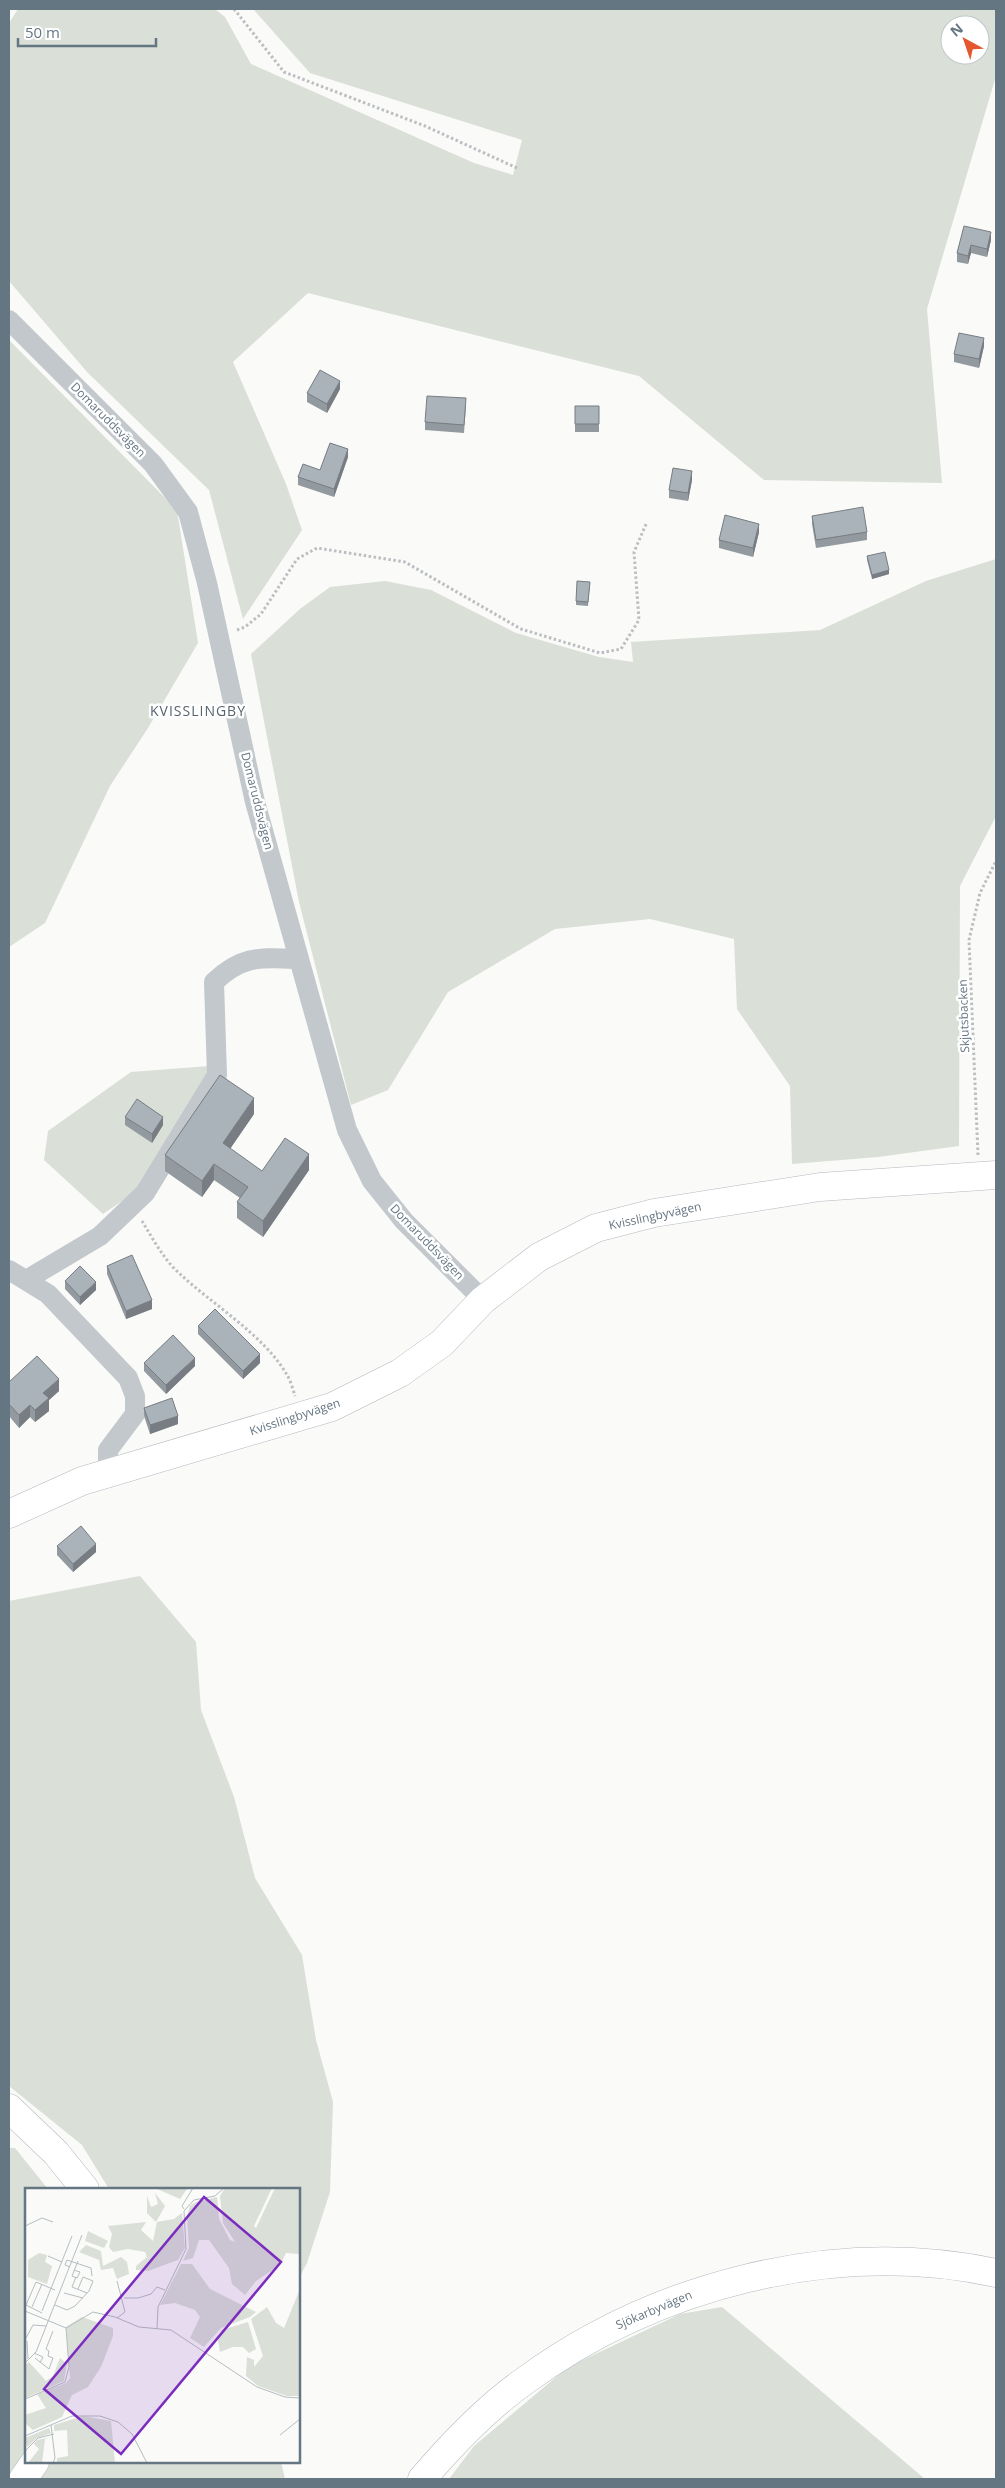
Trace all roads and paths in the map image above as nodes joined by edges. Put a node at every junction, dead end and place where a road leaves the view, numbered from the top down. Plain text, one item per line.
1 (234, 9) edge
2 (517, 168) dead end
3 (9, 320) edge
4 (647, 522) dead end
5 (219, 635) junction
6 (996, 861) edge
7 (299, 959) junction
8 (988, 1175) edge
9 (133, 1205) junction
10 (9, 1270) edge
11 (26, 1280) junction
12 (483, 1300) junction
13 (302, 1416) junction
14 (108, 1472) junction
15 (9, 1514) edge
16 (9, 2108) edge
17 (84, 2188) edge
18 (996, 2273) edge
19 (34, 2463) edge
20 (23, 2479) edge
21 (422, 2479) edge

1 - 2 path
3 - 5 street, Domaruddsvägen
4 - 5 path
5 - 7 street, Domaruddsvägen
6 - 8 path, Skjutsbacken
7 - 9 street
7 - 12 street, Domaruddsvägen
8 - 12 street, Kvisslingbyvägen
9 - 11 street
9 - 13 path
10 - 11 street
11 - 14 street
12 - 13 street, Kvisslingbyvägen
13 - 14 street, Kvisslingbyvägen
14 - 15 street, Kvisslingbyvägen
16 - 17 street
18 - 21 street, Sjökarbyvägen
19 - 20 street

